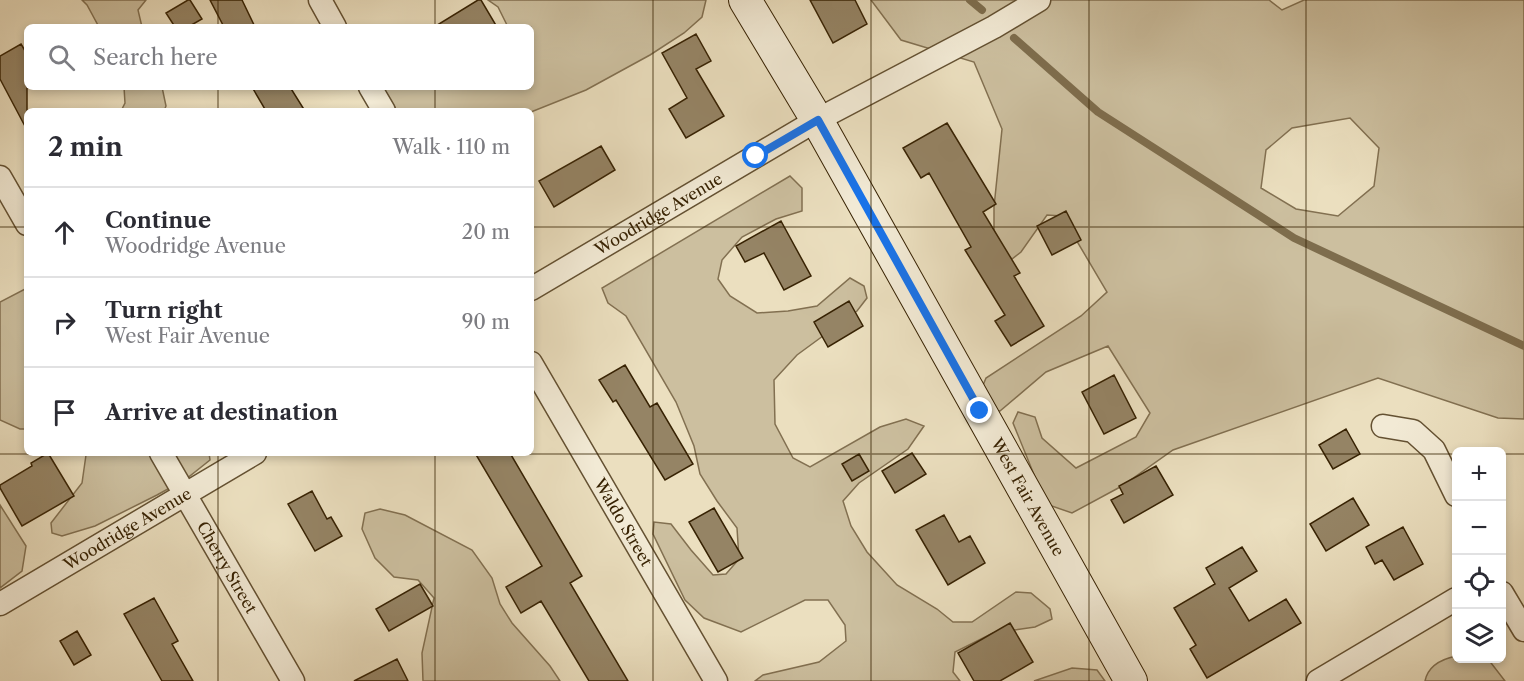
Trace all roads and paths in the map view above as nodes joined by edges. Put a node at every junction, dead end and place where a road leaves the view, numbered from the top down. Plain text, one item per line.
1 (320, 0) edge
2 (745, 0) edge
3 (1039, 0) edge
4 (333, 24) edge
5 (372, 90) edge
6 (382, 108) edge
7 (818, 120) junction
8 (0, 177) edge
9 (24, 219) edge
10 (534, 287) edge
11 (534, 368) edge
12 (1383, 426) dead end
13 (163, 456) edge
14 (250, 456) edge
15 (1452, 487) edge
16 (185, 494) junction
17 (1506, 600) edge
18 (1452, 601) edge
19 (0, 604) edge
20 (1524, 630) edge
21 (293, 681) edge
22 (716, 681) edge
23 (1131, 681) edge
24 (1318, 681) edge

1 - 4 street
2 - 7 street, West Fair Avenue
3 - 7 street, Woodridge Avenue
5 - 6 street
7 - 10 street, Woodridge Avenue
7 - 23 street, West Fair Avenue
8 - 9 street
11 - 22 street, Waldo Street
12 - 15 street
13 - 16 street, Cherry Street
14 - 16 street, Woodridge Avenue
16 - 19 street, Woodridge Avenue
16 - 21 street, Cherry Street
17 - 20 street
18 - 24 street

